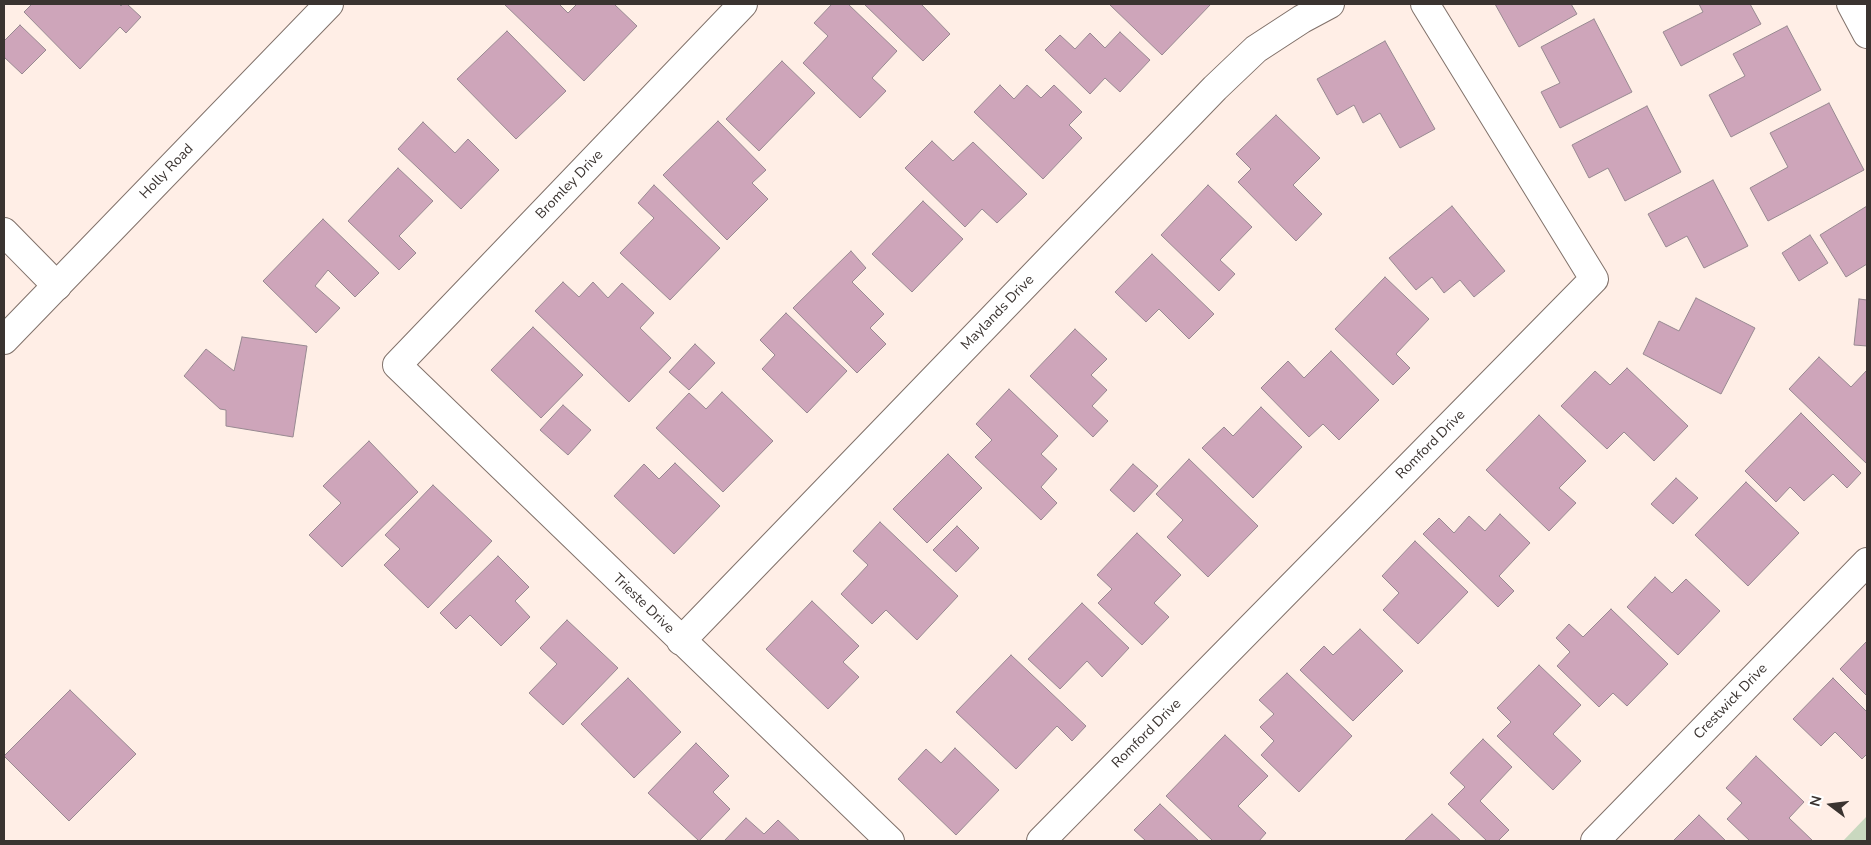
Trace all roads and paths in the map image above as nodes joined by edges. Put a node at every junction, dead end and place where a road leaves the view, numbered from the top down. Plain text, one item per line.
1 (330, 4) edge
2 (744, 4) edge
3 (1330, 4) edge
4 (1425, 4) edge
5 (1851, 4) edge
6 (1867, 34) edge
7 (4, 232) edge
8 (57, 286) junction
9 (4, 340) edge
10 (396, 366) joint
11 (1867, 562) edge
12 (681, 641) junction
13 (890, 841) edge
14 (1041, 841) edge
15 (1595, 841) edge

1 - 8 street, Holly Road
2 - 10 street, Bromley Drive
3 - 12 street, Maylands Drive
4 - 14 street, Romford Drive
5 - 6 street
7 - 8 street
8 - 9 street, Holly Road
10 - 12 street, Trieste Drive
11 - 15 street, Crestwick Drive
12 - 13 street, Trieste Drive

